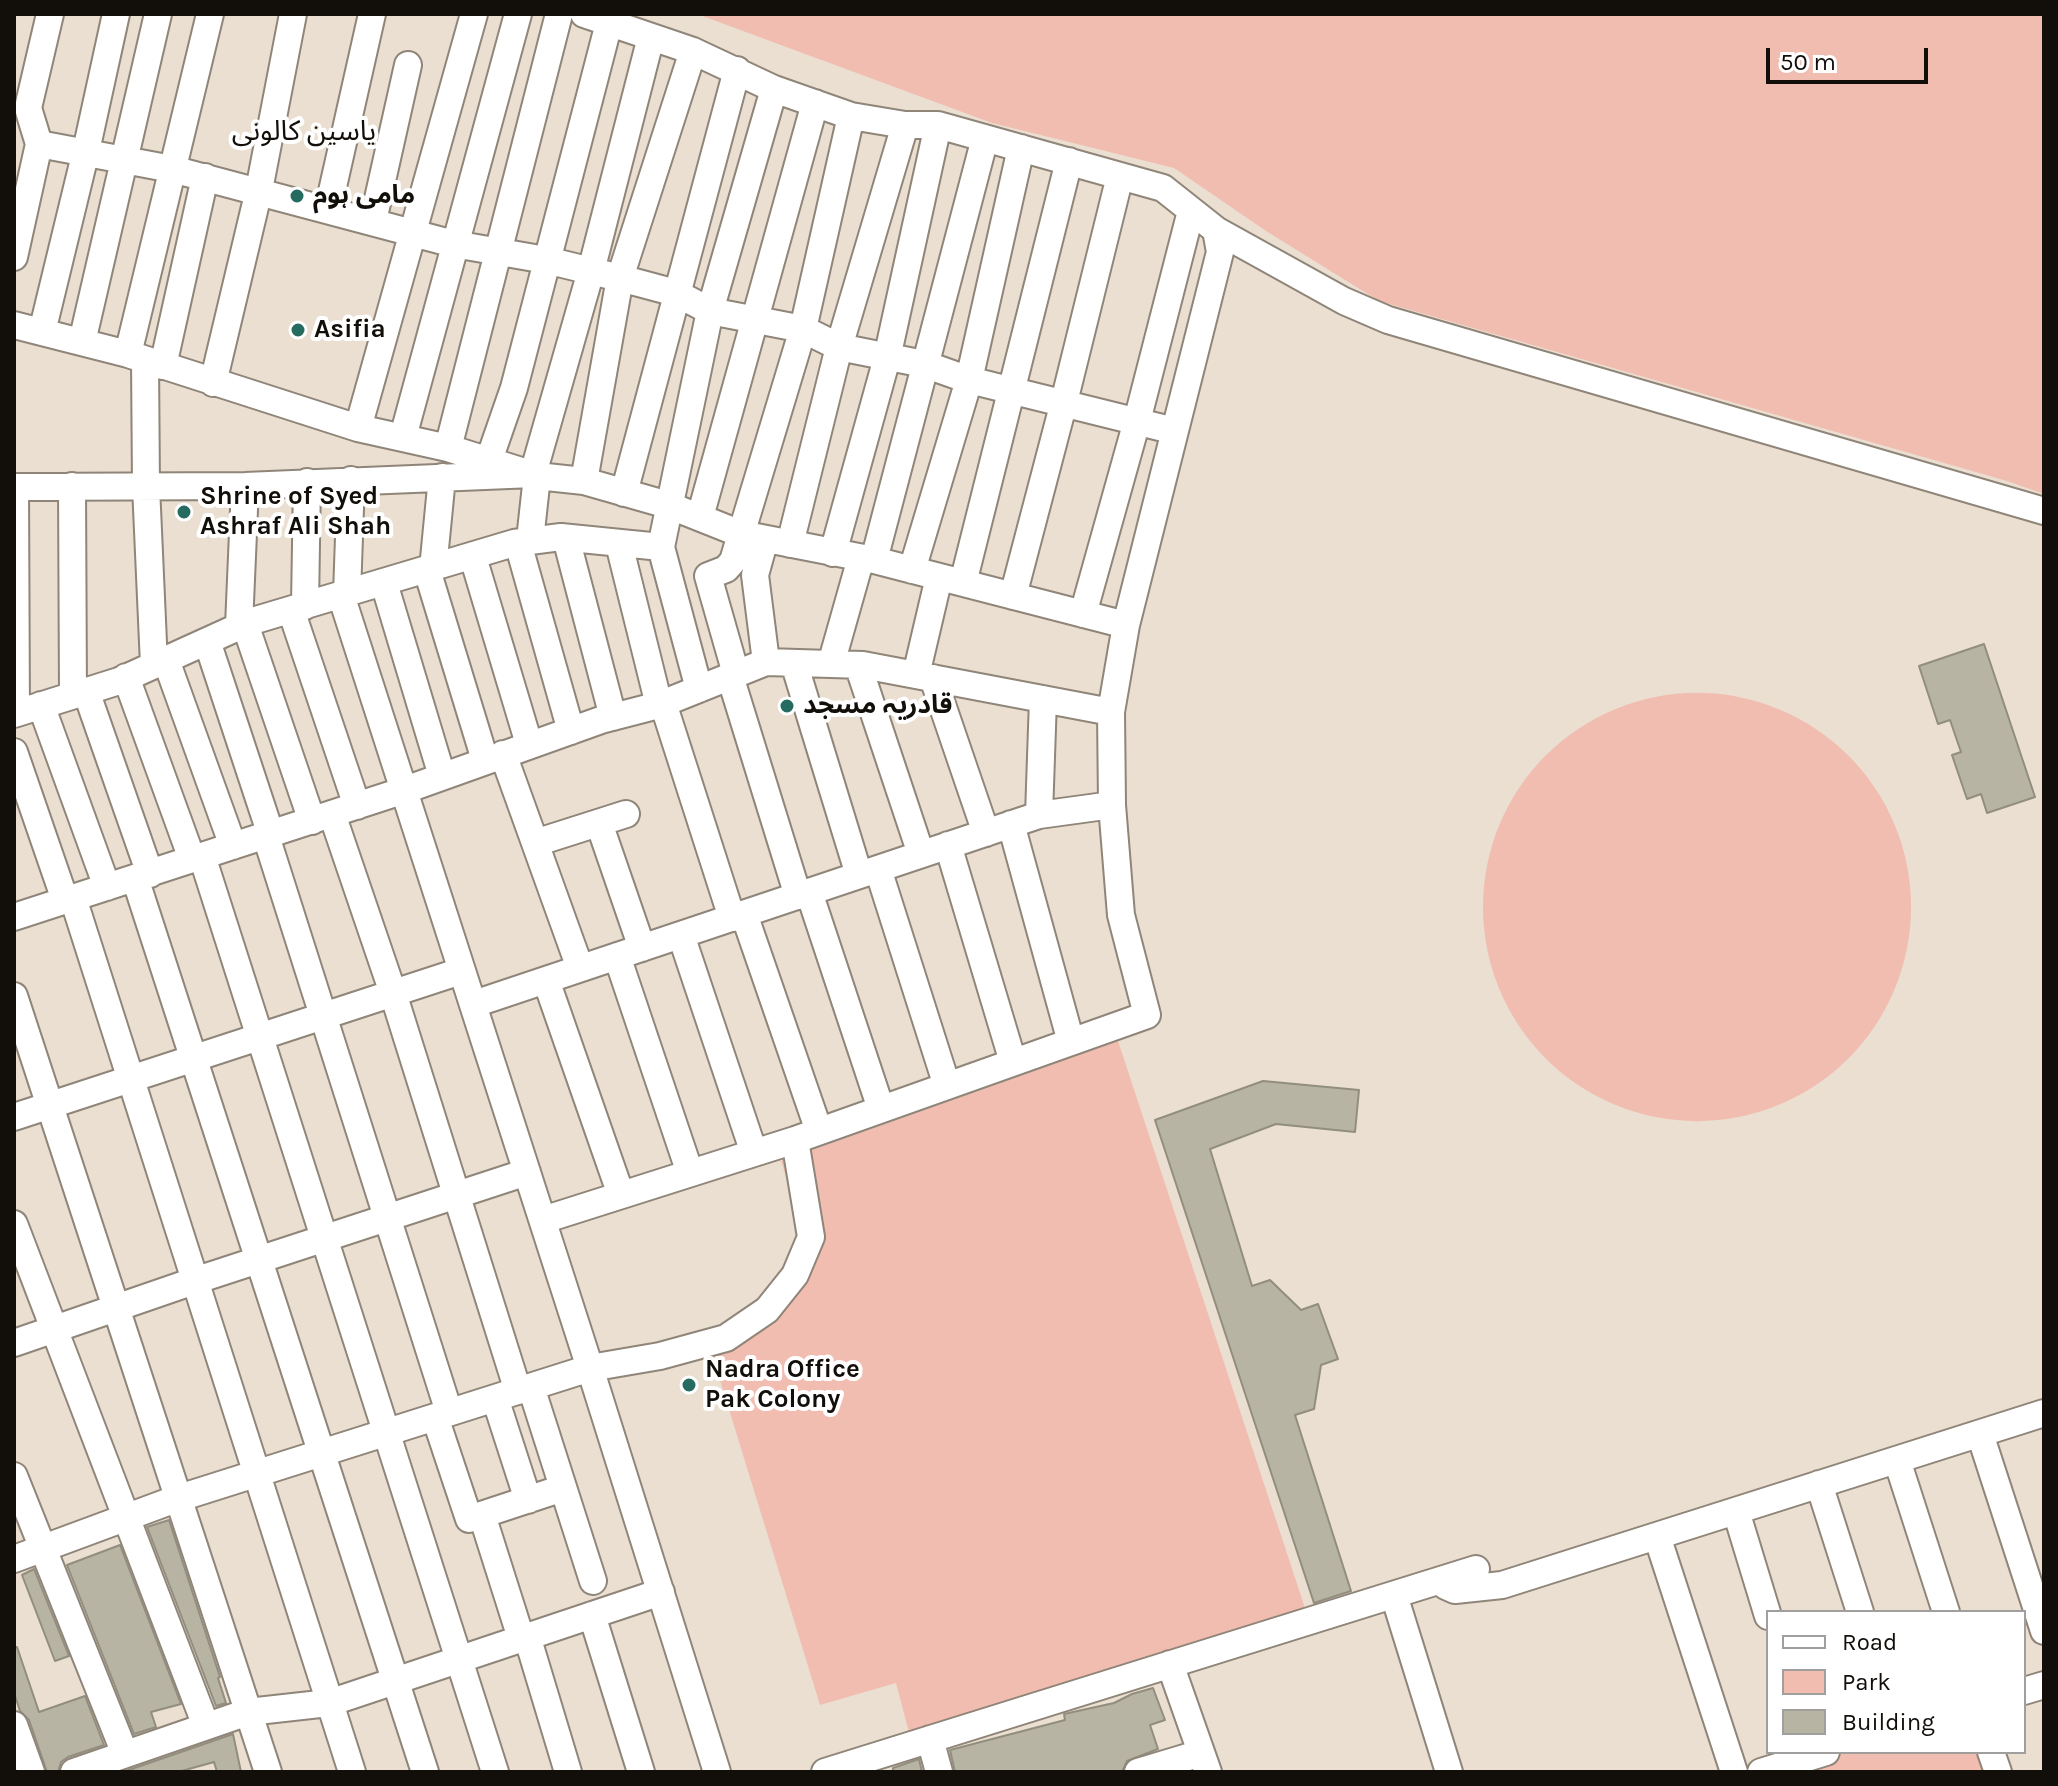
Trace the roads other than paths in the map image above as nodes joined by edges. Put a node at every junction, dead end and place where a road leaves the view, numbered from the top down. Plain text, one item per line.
1 (50, 14) edge
2 (116, 14) edge
3 (158, 14) edge
4 (210, 14) edge
5 (293, 14) edge
6 (372, 14) edge
7 (474, 14) edge
8 (518, 14) edge
9 (559, 14) edge
10 (597, 18) edge
11 (651, 37) junction
12 (693, 51) junction
13 (408, 65) dead end
14 (737, 70) junction
15 (774, 89) junction
16 (815, 103) junction
17 (21, 106) edge
18 (851, 116) junction
19 (905, 125) junction
20 (938, 125) junction
21 (985, 138) junction
22 (39, 144) junction
23 (1021, 148) junction
24 (86, 151) junction
25 (126, 159) junction
26 (1069, 161) junction
27 (172, 169) junction
28 (1120, 176) junction
29 (205, 177) junction
30 (259, 190) junction
31 (328, 209) junction
32 (1191, 211) junction
33 (373, 221) junction
34 (1216, 230) junction
35 (414, 232) junction
36 (454, 244) junction
37 (498, 253) junction
38 (14, 257) edge
39 (546, 260) junction
40 (591, 271) junction
41 (620, 278) junction
42 (676, 293) junction
43 (710, 311) junction
44 (755, 319) junction
45 (14, 325) edge
46 (803, 329) junction
47 (42, 332) junction
48 (82, 342) junction
49 (839, 347) junction
50 (887, 358) junction
51 (145, 360) junction
52 (924, 364) junction
53 (969, 380) junction
54 (213, 383) junction
55 (1011, 389) junction
56 (1064, 402) junction
57 (1137, 421) junction
58 (358, 428) junction
59 (1175, 431) junction
60 (403, 437) junction
61 (448, 448) junction
62 (489, 460) junction
63 (535, 475) junction
64 (442, 477) junction
65 (351, 480) junction
66 (584, 481) junction
67 (307, 482) junction
68 (72, 486) junction
69 (146, 486) junction
70 (245, 486) junction
71 (14, 487) edge
72 (624, 493) junction
73 (668, 505) junction
74 (2044, 511) edge
75 (700, 517) junction
76 (566, 538) junction
77 (765, 539) junction
78 (524, 542) junction
79 (619, 544) junction
80 (661, 547) junction
81 (833, 553) junction
82 (473, 557) junction
83 (868, 559) junction
84 (430, 570) junction
85 (912, 570) junction
86 (951, 580) junction
87 (384, 583) junction
88 (344, 594) junction
89 (1013, 596) junction
90 (298, 608) junction
91 (1083, 614) junction
92 (242, 625) junction
93 (1126, 625) junction
94 (207, 641) junction
95 (160, 662) junction
96 (766, 662) junction
97 (794, 663) junction
98 (831, 664) junction
99 (858, 665) junction
100 (733, 675) junction
101 (126, 677) junction
102 (924, 677) junction
103 (699, 689) junction
104 (79, 693) junction
105 (1043, 699) junction
106 (661, 704) junction
107 (41, 705) junction
108 (1111, 712) junction
109 (15, 714) edge
110 (613, 717) junction
111 (571, 731) junction
112 (529, 744) junction
113 (14, 752) edge
114 (494, 757) junction
115 (442, 776) junction
116 (405, 790) junction
117 (1112, 805) junction
118 (334, 813) junction
119 (626, 814) dead end
120 (1039, 815) junction
121 (599, 823) junction
122 (998, 829) junction
123 (269, 835) junction
124 (535, 843) junction
125 (948, 845) junction
126 (233, 846) junction
127 (921, 854) junction
128 (197, 858) junction
129 (868, 872) junction
130 (142, 876) junction
131 (107, 887) junction
132 (803, 894) junction
133 (69, 899) junction
134 (16, 911) edge
135 (738, 916) junction
136 (681, 935) junction
137 (642, 948) junction
138 (617, 956) junction
139 (580, 968) junction
140 (461, 971) junction
141 (546, 980) junction
142 (393, 993) junction
143 (474, 1004) junction
144 (17, 1013) edge
145 (323, 1016) junction
146 (259, 1037) junction
147 (1071, 1042) junction
148 (193, 1059) junction
149 (1013, 1062) junction
150 (130, 1080) junction
151 (947, 1086) junction
152 (49, 1106) junction
153 (881, 1109) junction
154 (14, 1117) edge
155 (807, 1136) junction
156 (754, 1153) junction
157 (527, 1172) junction
158 (690, 1173) junction
159 (457, 1195) junction
160 (621, 1195) junction
161 (387, 1217) junction
162 (543, 1220) junction
163 (14, 1224) edge
164 (323, 1238) junction
165 (259, 1259) junction
166 (194, 1281) junction
167 (115, 1309) junction
168 (55, 1330) junction
169 (14, 1343) edge
170 (590, 1368) junction
171 (514, 1392) junction
172 (2044, 1413) edge
173 (442, 1415) junction
174 (385, 1433) junction
175 (1980, 1434) junction
176 (322, 1453) junction
177 (1897, 1460) junction
178 (256, 1475) junction
179 (14, 1476) edge
180 (1819, 1484) junction
181 (563, 1488) junction
182 (176, 1499) junction
183 (528, 1500) junction
184 (1736, 1511) junction
185 (482, 1515) junction
186 (126, 1517) junction
187 (1657, 1536) junction
188 (42, 1548) junction
189 (14, 1559) edge
190 (1476, 1569) dead end
191 (593, 1581) dead end
192 (1435, 1582) junction
193 (661, 1592) junction
194 (1394, 1595) junction
195 (1766, 1610) edge
196 (1859, 1610) edge
197 (1945, 1610) edge
198 (592, 1615) junction
199 (2044, 1631) edge
200 (524, 1637) junction
201 (458, 1659) junction
202 (1170, 1664) junction
203 (395, 1681) junction
204 (329, 1703) junction
205 (248, 1712) junction
206 (14, 1725) edge
207 (206, 1726) junction
208 (930, 1739) junction
209 (1815, 1754) edge
210 (135, 1759) edge
211 (1205, 1762) edge
212 (31, 1772) edge
213 (74, 1772) edge
214 (268, 1772) edge
215 (352, 1772) edge
216 (425, 1772) edge
217 (495, 1772) edge
218 (568, 1772) edge
219 (641, 1772) edge
220 (717, 1772) edge
221 (825, 1772) edge
222 (939, 1772) edge
223 (1138, 1772) edge
224 (1449, 1772) edge
225 (1734, 1772) edge
226 (1761, 1772) edge

1 - 17 street
2 - 24 street
3 - 25 street
4 - 27 street
5 - 30 street
6 - 31 street
7 - 35 street
8 - 36 street
9 - 37 street
10 - 11 street
10 - 39 street
11 - 12 street
11 - 40 street
12 - 14 street
12 - 41 street
13 - 33 street
14 - 15 street
14 - 42 street
15 - 16 street
15 - 43 street
16 - 18 street
16 - 44 street
17 - 22 street
18 - 19 street
18 - 46 street
19 - 20 street
19 - 49 street
20 - 21 street
20 - 50 street
21 - 23 street
21 - 52 street
22 - 24 street
22 - 38 street
23 - 26 street
23 - 53 street
24 - 25 street
24 - 47 street
25 - 27 street
25 - 48 street
26 - 28 street
26 - 55 street
27 - 29 street
27 - 51 street
28 - 32 street
28 - 56 street
29 - 30 street
29 - 51 street
30 - 31 street
30 - 54 street
31 - 33 street
32 - 34 street
32 - 57 street
33 - 35 street
34 - 59 street
34 - 74 street
35 - 36 street
35 - 58 street
36 - 37 street
36 - 60 street
37 - 39 street
37 - 61 street
39 - 40 street
39 - 62 street
40 - 41 street
40 - 63 street
41 - 42 street
41 - 66 street
42 - 43 street
42 - 72 street
43 - 44 street
43 - 73 street
44 - 46 street
44 - 75 street
45 - 47 street
46 - 49 street
46 - 77 street
47 - 48 street
48 - 51 street
49 - 50 street
49 - 77 street
50 - 52 street
50 - 81 street
51 - 54 street
51 - 69 street
52 - 53 street
52 - 83 street
53 - 55 street
53 - 85 street
54 - 58 street
55 - 56 street
55 - 86 street
56 - 57 street
56 - 89 street
57 - 59 street
57 - 91 street
58 - 60 street
59 - 93 street
60 - 61 street
61 - 62 street
62 - 63 street
63 - 64 street
63 - 66 street
63 - 78 street
64 - 65 street
64 - 84 street
65 - 67 street
65 - 88 street
66 - 72 street
67 - 70 street
67 - 90 street
68 - 69 street
68 - 71 street
68 - 104 street
69 - 70 street
69 - 95 street
70 - 92 street
71 - 109 street
72 - 73 street
73 - 75 street
73 - 80 street
75 - 77 street
76 - 78 street
76 - 79 street
76 - 110 street
77 - 81 street
77 - 96 street
77 - 100 street
78 - 82 street
78 - 111 street
79 - 80 street
79 - 106 street
80 - 103 street
81 - 83 street
82 - 84 street
82 - 112 street
83 - 85 street
83 - 98 street
84 - 87 street
84 - 114 street
85 - 86 street
86 - 89 street
86 - 102 street
87 - 88 street
87 - 115 street
88 - 90 street
88 - 116 street
89 - 91 street
90 - 92 street
90 - 118 street
91 - 93 street
92 - 94 street
92 - 118 street
93 - 108 street
94 - 95 street
94 - 123 street
95 - 101 street
95 - 126 street
96 - 97 street
96 - 100 street
97 - 98 street
97 - 129 street
98 - 99 street
99 - 102 street
99 - 127 street
100 - 103 street
100 - 132 street
101 - 104 street
101 - 128 street
102 - 105 street
102 - 122 street
103 - 106 street
104 - 107 street
104 - 130 street
105 - 108 street
105 - 120 street
106 - 110 street
106 - 135 street
107 - 109 street
107 - 131 street
108 - 117 street
110 - 111 street
111 - 112 street
112 - 114 street
113 - 133 street
114 - 115 street
114 - 124 street
115 - 116 street
116 - 118 street
116 - 140 street
117 - 120 street
117 - 147 street
118 - 123 street
118 - 142 street
119 - 121 street
120 - 122 street
121 - 124 street
121 - 137 street
122 - 125 street
122 - 147 street
123 - 126 street
123 - 145 street
124 - 139 street
125 - 127 street
125 - 149 street
126 - 128 street
127 - 129 street
128 - 130 street
128 - 146 street
129 - 132 street
129 - 151 street
130 - 131 street
130 - 148 street
131 - 133 street
132 - 135 street
132 - 153 street
133 - 134 street
133 - 150 street
135 - 136 street
135 - 155 street
136 - 137 street
136 - 156 street
137 - 138 street
138 - 139 street
138 - 158 street
139 - 141 street
140 - 142 street
140 - 143 street
141 - 143 street
141 - 160 street
142 - 145 street
142 - 159 street
143 - 157 street
144 - 152 street
145 - 146 street
145 - 161 street
146 - 148 street
146 - 164 street
147 - 149 street
148 - 150 street
148 - 165 street
149 - 151 street
150 - 152 street
150 - 166 street
151 - 153 street
152 - 154 street
152 - 167 street
153 - 155 street
155 - 156 street
155 - 170 street
156 - 158 street
157 - 159 street
157 - 162 street
158 - 160 street
159 - 161 street
159 - 171 street
160 - 162 street
161 - 164 street
161 - 173 street
162 - 170 street
163 - 168 street
164 - 165 street
164 - 174 street
165 - 166 street
165 - 176 street
166 - 167 street
166 - 178 street
167 - 168 street
167 - 182 street
168 - 169 street
168 - 186 street
170 - 171 street
170 - 193 street
171 - 173 street
171 - 181 street
171 - 183 street
172 - 175 street
173 - 174 street
173 - 185 street
174 - 176 street
174 - 201 street
175 - 177 street
175 - 199 street
176 - 178 street
176 - 203 street
177 - 180 street
177 - 197 street
178 - 182 street
178 - 204 street
179 - 188 street
180 - 184 street
180 - 196 street
181 - 183 street
181 - 191 street
182 - 186 street
182 - 205 street
183 - 185 street
184 - 187 street
184 - 195 street
185 - 200 street
186 - 188 street
186 - 207 street
187 - 192 street
187 - 225 street
188 - 189 street
188 - 210 street
190 - 192 street
192 - 194 street
193 - 198 street
193 - 220 street
194 - 202 street
194 - 224 street
198 - 200 street
198 - 219 street
200 - 201 street
200 - 218 street
201 - 203 street
201 - 217 street
202 - 208 street
202 - 211 street
203 - 204 street
203 - 216 street
204 - 205 street
204 - 215 street
205 - 207 street
205 - 214 street
206 - 212 street
207 - 210 street
208 - 221 street
208 - 222 street
209 - 226 street
210 - 213 street
211 - 223 street

